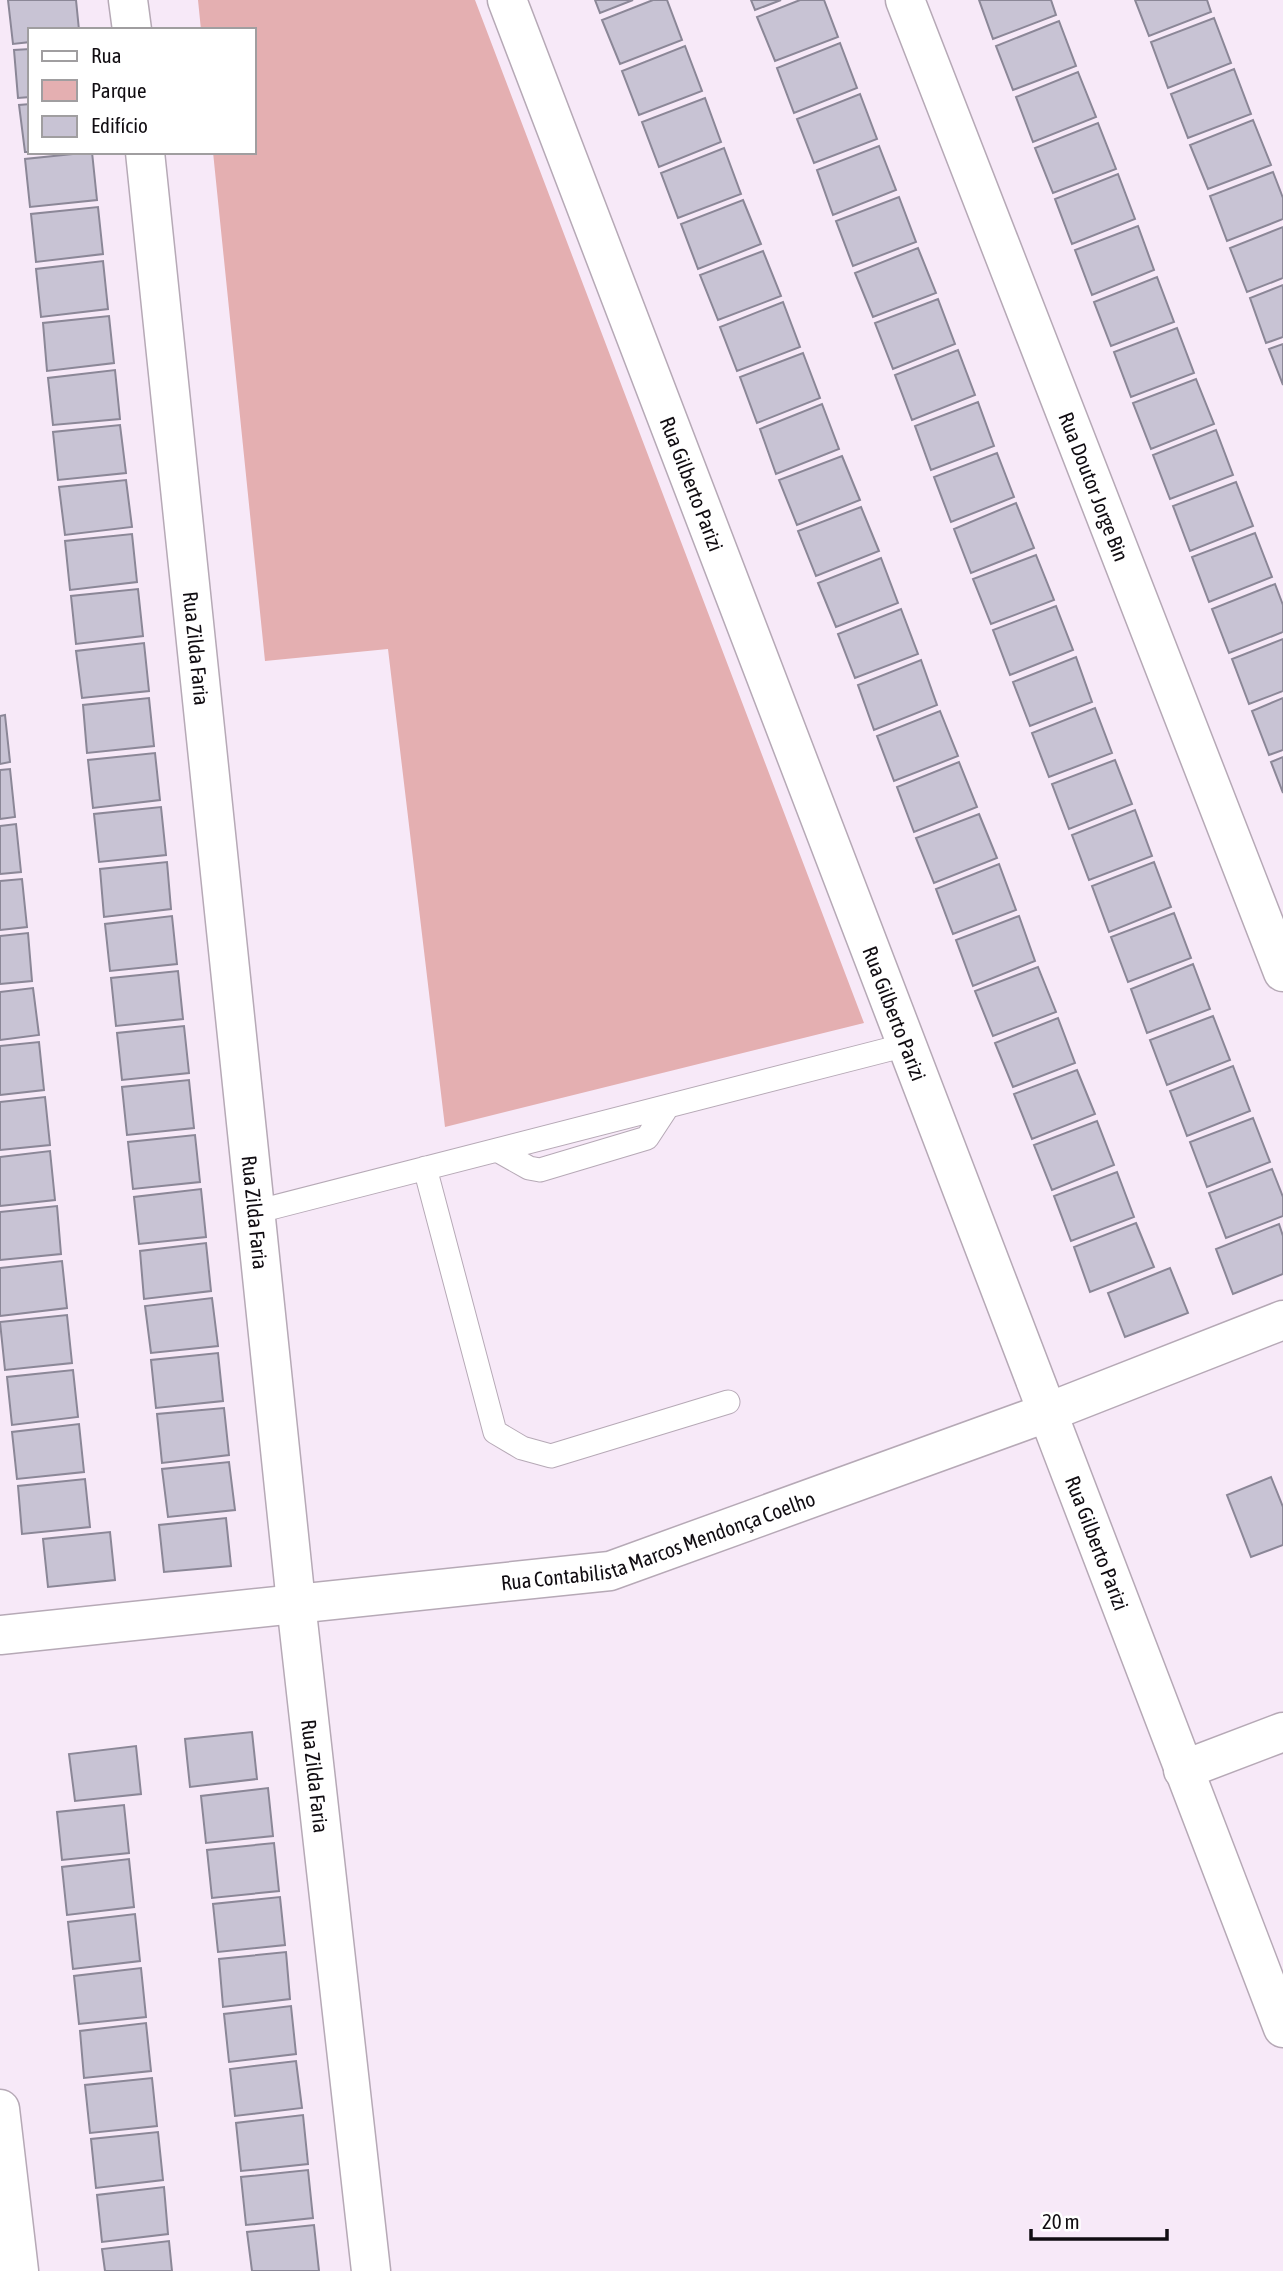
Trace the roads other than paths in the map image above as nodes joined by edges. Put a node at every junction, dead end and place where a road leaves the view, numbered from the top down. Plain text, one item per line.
1 (128, 0) edge
2 (507, 0) edge
3 (905, 0) edge
4 (132, 28) edge
5 (145, 154) edge
6 (1283, 972) edge
7 (906, 1045) junction
8 (425, 1168) junction
9 (255, 1212) junction
10 (1283, 1320) edge
11 (728, 1402) dead end
12 (1046, 1413) junction
13 (296, 1603) junction
14 (0, 1634) edge
15 (1283, 1732) edge
16 (1184, 1770) junction
17 (1283, 2028) edge
18 (0, 2109) edge
19 (19, 2271) edge
20 (371, 2271) edge

1 - 4 street
2 - 7 street, Rua Gilberto Parizi
3 - 6 street, Rua Doutor Jorge Bin
5 - 9 street, Rua Zilda Faria
7 - 8 lane
7 - 12 street, Rua Gilberto Parizi
8 - 9 lane
8 - 11 lane
9 - 13 street, Rua Zilda Faria
10 - 12 street, Rua Contabilista Marcos Mendonça Coelho
12 - 13 street, Rua Contabilista Marcos Mendonça Coelho
12 - 16 street, Rua Gilberto Parizi
13 - 14 street, Rua Contabilista Marcos Mendonça Coelho
13 - 20 street, Rua Zilda Faria
15 - 16 street
16 - 17 street, Rua Gilberto Parizi
18 - 19 street

